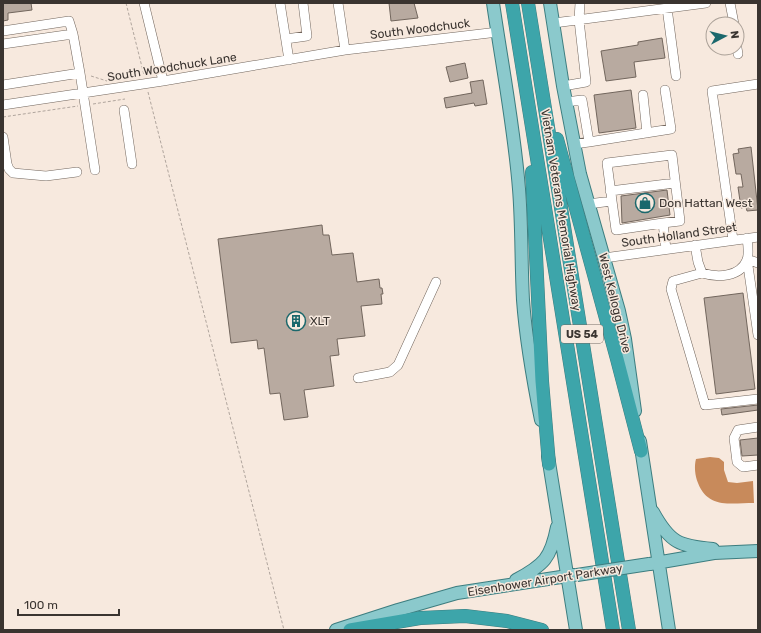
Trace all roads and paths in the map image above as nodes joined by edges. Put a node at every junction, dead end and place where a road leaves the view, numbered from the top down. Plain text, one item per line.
1 (126, 3) edge
2 (144, 3) edge
3 (280, 3) edge
4 (303, 3) edge
5 (338, 3) edge
6 (493, 3) edge
7 (512, 3) edge
8 (528, 3) edge
9 (550, 3) edge
10 (580, 3) edge
11 (706, 3) edge
12 (730, 3) edge
13 (684, 4) edge
14 (645, 7) edge
15 (667, 8) junction
16 (732, 16) edge
17 (579, 20) junction
18 (554, 23) junction
19 (3, 30) edge
20 (498, 32) junction
21 (73, 34) junction
22 (532, 38) junction
23 (286, 39) junction
24 (3, 44) edge
25 (345, 50) junction
26 (289, 60) junction
27 (80, 73) junction
28 (676, 76) dead end
29 (163, 81) junction
30 (146, 84) junction
31 (758, 84) edge
32 (3, 85) edge
33 (563, 86) junction
34 (665, 90) dead end
35 (83, 94) junction
36 (643, 95) dead end
37 (126, 99) dead end
38 (566, 102) junction
39 (85, 105) junction
40 (3, 106) edge
41 (124, 110) dead end
42 (530, 114) junction
43 (3, 117) edge
44 (647, 133) junction
45 (3, 137) edge
46 (589, 142) junction
47 (574, 144) junction
48 (5, 164) edge
49 (132, 164) dead end
50 (95, 170) dead end
51 (77, 172) dead end
52 (675, 183) junction
53 (611, 196) junction
54 (588, 204) junction
55 (663, 224) junction
56 (758, 236) edge
57 (747, 238) junction
58 (733, 240) junction
59 (695, 245) junction
60 (666, 249) junction
61 (604, 258) junction
62 (747, 259) junction
63 (758, 263) edge
64 (702, 274) junction
65 (436, 282) dead end
66 (758, 335) edge
67 (358, 378) dead end
68 (758, 399) edge
69 (758, 427) edge
70 (641, 451) junction
71 (549, 464) junction
72 (758, 465) edge
73 (649, 506) junction
74 (558, 520) junction
75 (736, 551) junction
76 (758, 551) edge
77 (653, 563) junction
78 (572, 576) junction
79 (498, 586) junction
80 (284, 630) edge
81 (336, 630) edge
82 (350, 630) edge
83 (541, 630) edge
84 (576, 630) edge
85 (612, 630) edge
86 (629, 630) edge
87 (669, 630) edge

1 - 30 path
2 - 29 street
3 - 23 street
4 - 23 street
5 - 25 street
6 - 20 main road
7 - 42 highway, Vietnam Veterans Memorial Highway / US 54
8 - 22 highway, Vietnam Veterans Memorial Highway / US 54
9 - 18 main road, West Kellogg Drive
10 - 17 street
11 - 13 street
12 - 16 street
13 - 15 street
14 - 15 street
14 - 17 street
15 - 28 street
17 - 18 street
17 - 33 street
18 - 33 main road, West Kellogg Drive
19 - 21 street
20 - 25 street, South Woodchuck
20 - 71 main road
21 - 24 street
21 - 27 street
22 - 70 highway
22 - 86 highway, Vietnam Veterans Memorial Highway / US 54
23 - 26 street
25 - 26 street, South Woodchuck Lane
26 - 29 street, South Woodchuck Lane
27 - 32 street
27 - 35 street
29 - 30 street, South Woodchuck Lane
30 - 35 street, South Woodchuck Lane
30 - 80 path
31 - 58 street
33 - 38 main road, West Kellogg Drive
34 - 44 street
35 - 39 street
35 - 40 street, South Woodchuck Lane
36 - 44 street
37 - 39 path
38 - 46 street
38 - 47 main road, West Kellogg Drive
39 - 43 path
39 - 50 street
41 - 49 street
42 - 71 highway
42 - 85 highway, Vietnam Veterans Memorial Highway / US 54
44 - 46 street
45 - 48 street
46 - 47 street
47 - 54 main road, West Kellogg Drive
48 - 51 street
52 - 53 street
52 - 53 street
52 - 55 street
53 - 54 street
53 - 55 street
54 - 61 main road, West Kellogg Drive
55 - 60 street
56 - 57 street, South Holland Street
57 - 58 street, South Holland Street
57 - 62 street
58 - 59 street, South Holland Street
59 - 60 street, South Holland Street
59 - 64 street
60 - 61 street, South Holland Street
61 - 70 main road, West Kellogg Drive
62 - 63 street
62 - 64 street
62 - 66 street
64 - 68 street
65 - 67 street
69 - 72 street
70 - 73 main road, West Kellogg Drive
71 - 74 main road
73 - 75 main road
73 - 77 main road, West Kellogg Drive
74 - 78 main road
74 - 79 main road
75 - 76 main road, Eisenhower Airport Parkway
75 - 77 main road, Eisenhower Airport Parkway
77 - 78 main road, Eisenhower Airport Parkway, bridge
77 - 87 main road, West Kellogg Drive
78 - 79 main road, Eisenhower Airport Parkway
78 - 84 main road
79 - 81 main road, Eisenhower Airport Parkway
82 - 83 highway

